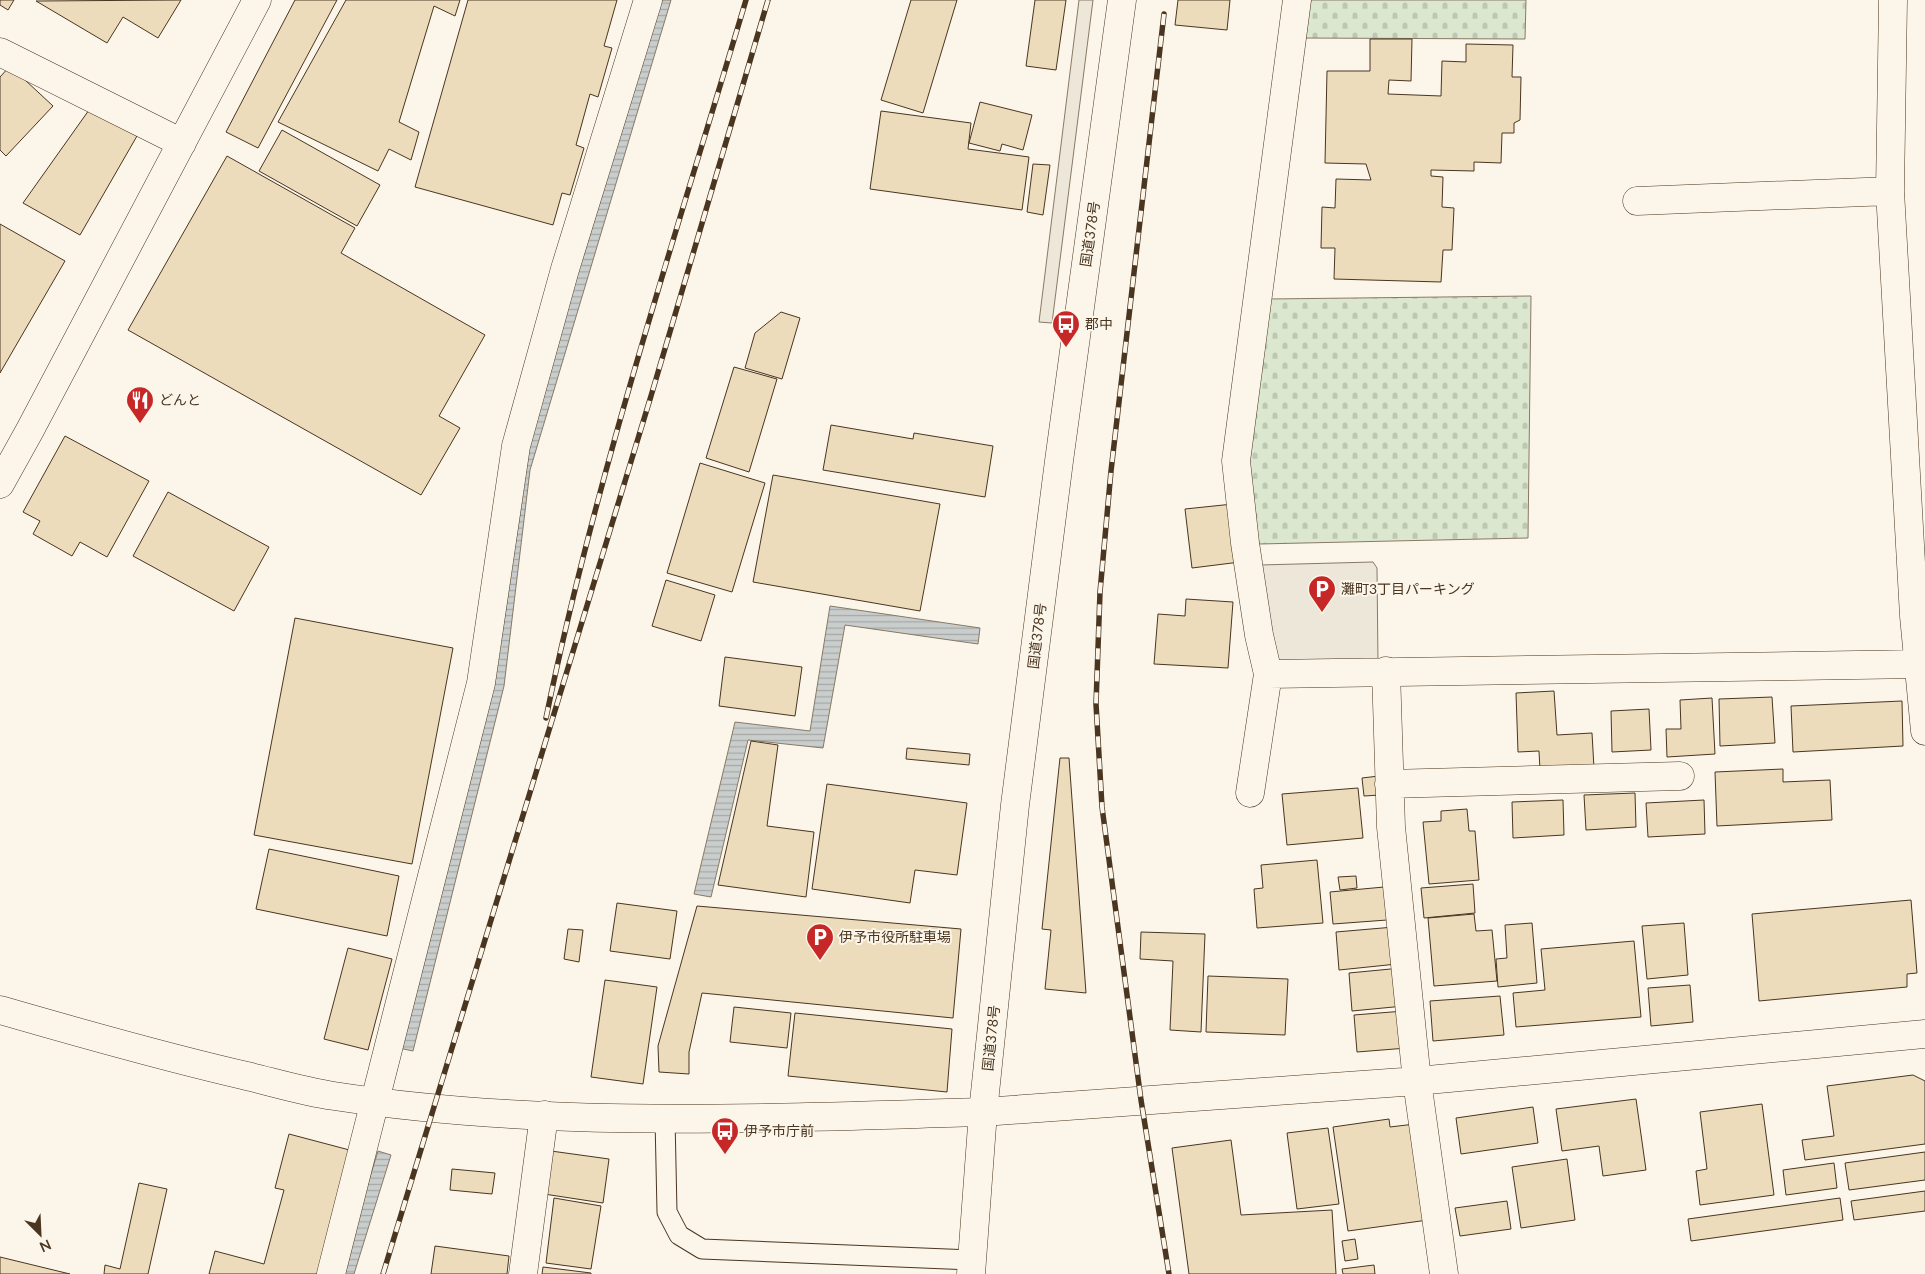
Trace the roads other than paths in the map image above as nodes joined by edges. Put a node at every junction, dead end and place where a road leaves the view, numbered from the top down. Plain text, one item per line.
1 (258, 0) edge
2 (648, 0) edge
3 (1122, 0) edge
4 (1297, 0) edge
5 (1893, 0) edge
6 (0, 52) edge
7 (182, 143) junction
8 (1890, 191) junction
9 (1638, 201) dead end
10 (0, 484) edge
11 (1920, 615) edge
12 (1918, 664) junction
13 (1386, 671) junction
14 (1268, 674) junction
15 (1925, 731) edge
16 (1680, 776) dead end
17 (1389, 784) junction
18 (1250, 794) dead end
19 (0, 1010) edge
20 (1925, 1034) edge
21 (1417, 1081) junction
22 (376, 1102) junction
23 (983, 1112) junction
24 (544, 1116) junction
25 (665, 1118) junction
26 (971, 1267) edge
27 (331, 1274) edge
28 (523, 1274) edge
29 (1444, 1274) edge

1 - 7 main road
2 - 22 main road
3 - 23 main road, 国道378号
4 - 14 main road
5 - 8 main road
6 - 7 main road
7 - 10 main road
8 - 9 main road
8 - 11 main road
11 - 12 main road
12 - 13 main road
12 - 15 main road
13 - 14 main road
13 - 17 main road
14 - 18 main road
16 - 17 main road
17 - 21 main road
19 - 22 main road
20 - 21 main road
21 - 23 main road
21 - 29 main road
22 - 24 main road
22 - 27 main road
23 - 25 main road
23 - 26 main road, 国道378号
24 - 25 main road
24 - 28 main road
25 - 26 lane

